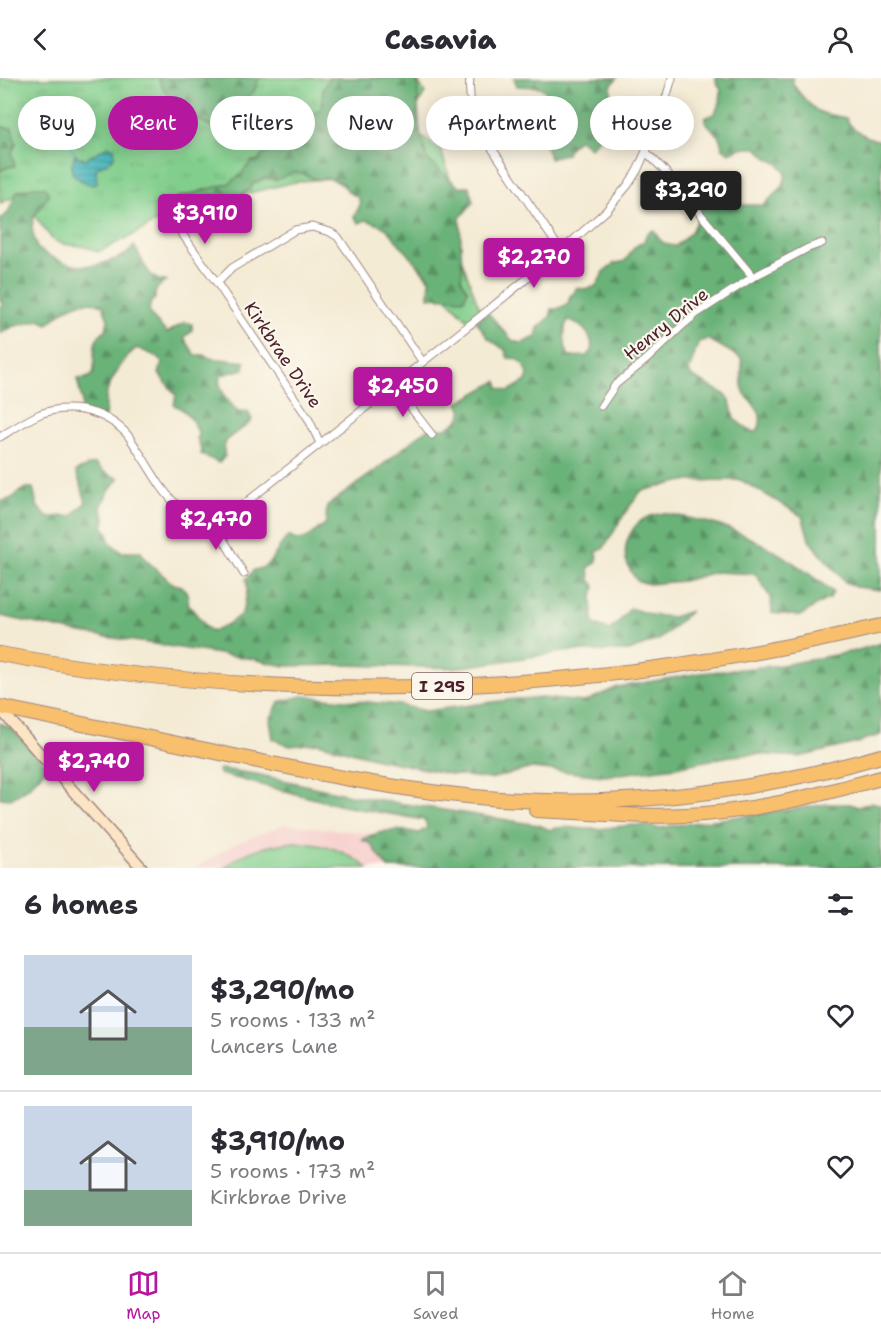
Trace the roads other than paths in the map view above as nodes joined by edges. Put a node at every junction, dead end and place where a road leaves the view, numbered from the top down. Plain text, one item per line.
1 (470, 78) edge
2 (672, 78) edge
3 (646, 152) junction
4 (173, 220) dead end
5 (822, 243) dead end
6 (561, 251) junction
7 (753, 277) junction
8 (217, 283) junction
9 (422, 361) junction
10 (394, 386) junction
11 (601, 406) dead end
12 (432, 435) dead end
13 (0, 437) edge
14 (320, 443) junction
15 (214, 518) junction
16 (244, 574) dead end
17 (881, 626) edge
18 (0, 654) edge
19 (0, 708) edge
20 (881, 756) edge
21 (881, 778) edge
22 (417, 791) junction
23 (142, 868) edge

1 - 6 street
2 - 3 street
3 - 6 street
3 - 7 street
4 - 8 street, Kirkbrae Drive
5 - 7 street, Henry Drive
6 - 9 street
7 - 11 street, Henry Drive
8 - 9 street
8 - 14 street, Kirkbrae Drive
9 - 10 street
10 - 12 street
10 - 14 street
13 - 15 street
14 - 15 street
15 - 16 street
17 - 18 highway, I 295
19 - 22 highway
19 - 23 main road
20 - 22 highway
21 - 22 highway

